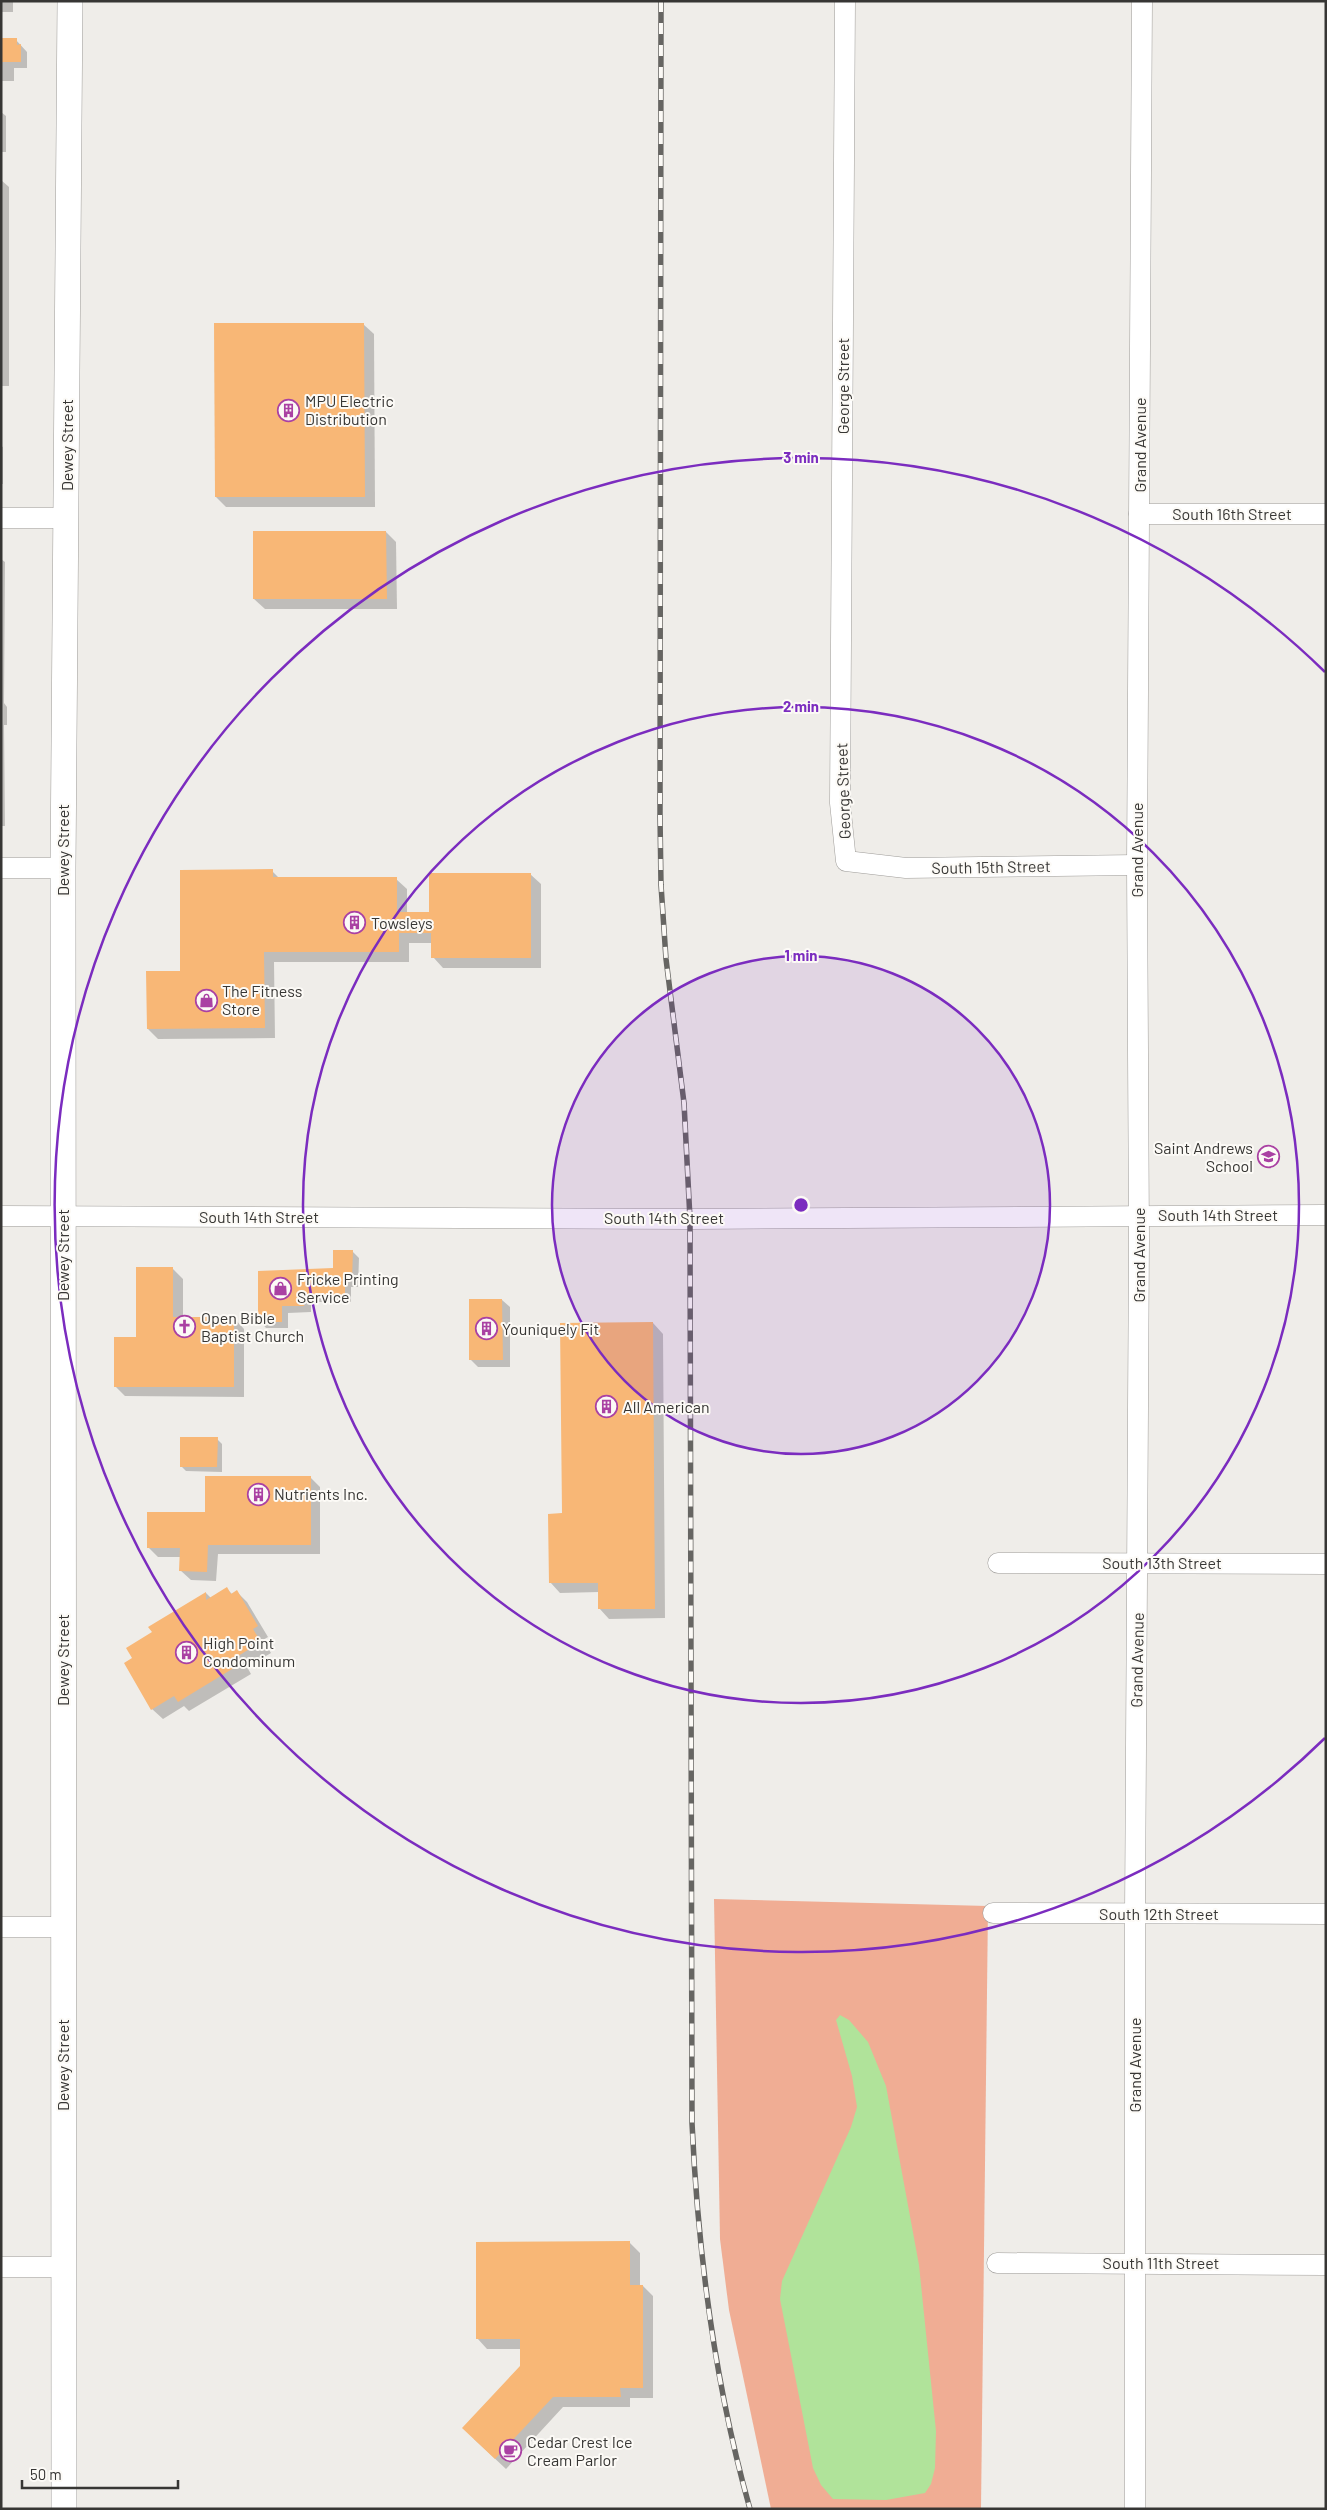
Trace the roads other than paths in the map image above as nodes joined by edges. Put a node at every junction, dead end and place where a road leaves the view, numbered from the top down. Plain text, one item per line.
1 (70, 1) edge
2 (845, 1) edge
3 (1142, 1) edge
4 (1139, 514) junction
5 (1326, 514) edge
6 (1, 518) edge
7 (67, 518) junction
8 (846, 861) joint
9 (1137, 865) junction
10 (1, 868) edge
11 (63, 868) junction
12 (1138, 1215) junction
13 (1326, 1215) edge
14 (1, 1216) edge
15 (63, 1216) junction
16 (1138, 1562) junction
17 (998, 1563) dead end
18 (1326, 1564) edge
19 (993, 1913) dead end
20 (1135, 1914) junction
21 (1326, 1914) edge
22 (1, 1926) edge
23 (63, 1926) junction
24 (1136, 2262) junction
25 (997, 2263) dead end
26 (1326, 2265) edge
27 (1, 2267) edge
28 (63, 2267) junction
29 (64, 2509) edge
30 (1135, 2509) edge

1 - 7 street, Dewey Street
2 - 8 street, George Street
3 - 4 street, Grand Avenue
4 - 5 street, South 16th Street
4 - 9 street, Grand Avenue
6 - 7 street
7 - 11 street, Dewey Street
8 - 9 street, South 15th Street
9 - 12 street, Grand Avenue
10 - 11 street
11 - 15 street, Dewey Street
12 - 13 street, South 14th Street
12 - 15 street, South 14th Street
12 - 16 street, Grand Avenue
14 - 15 street, South 14th Street
15 - 23 street, Dewey Street
16 - 17 street, South 13th Street
16 - 18 street, South 13th Street
16 - 20 street, Grand Avenue
19 - 20 street, South 12th Street
20 - 21 street, South 12th Street
20 - 24 street, Grand Avenue
22 - 23 street
23 - 28 street, Dewey Street
24 - 25 street, South 11th Street
24 - 26 street, South 11th Street
24 - 30 street, Grand Avenue
27 - 28 street
28 - 29 street, Dewey Street

